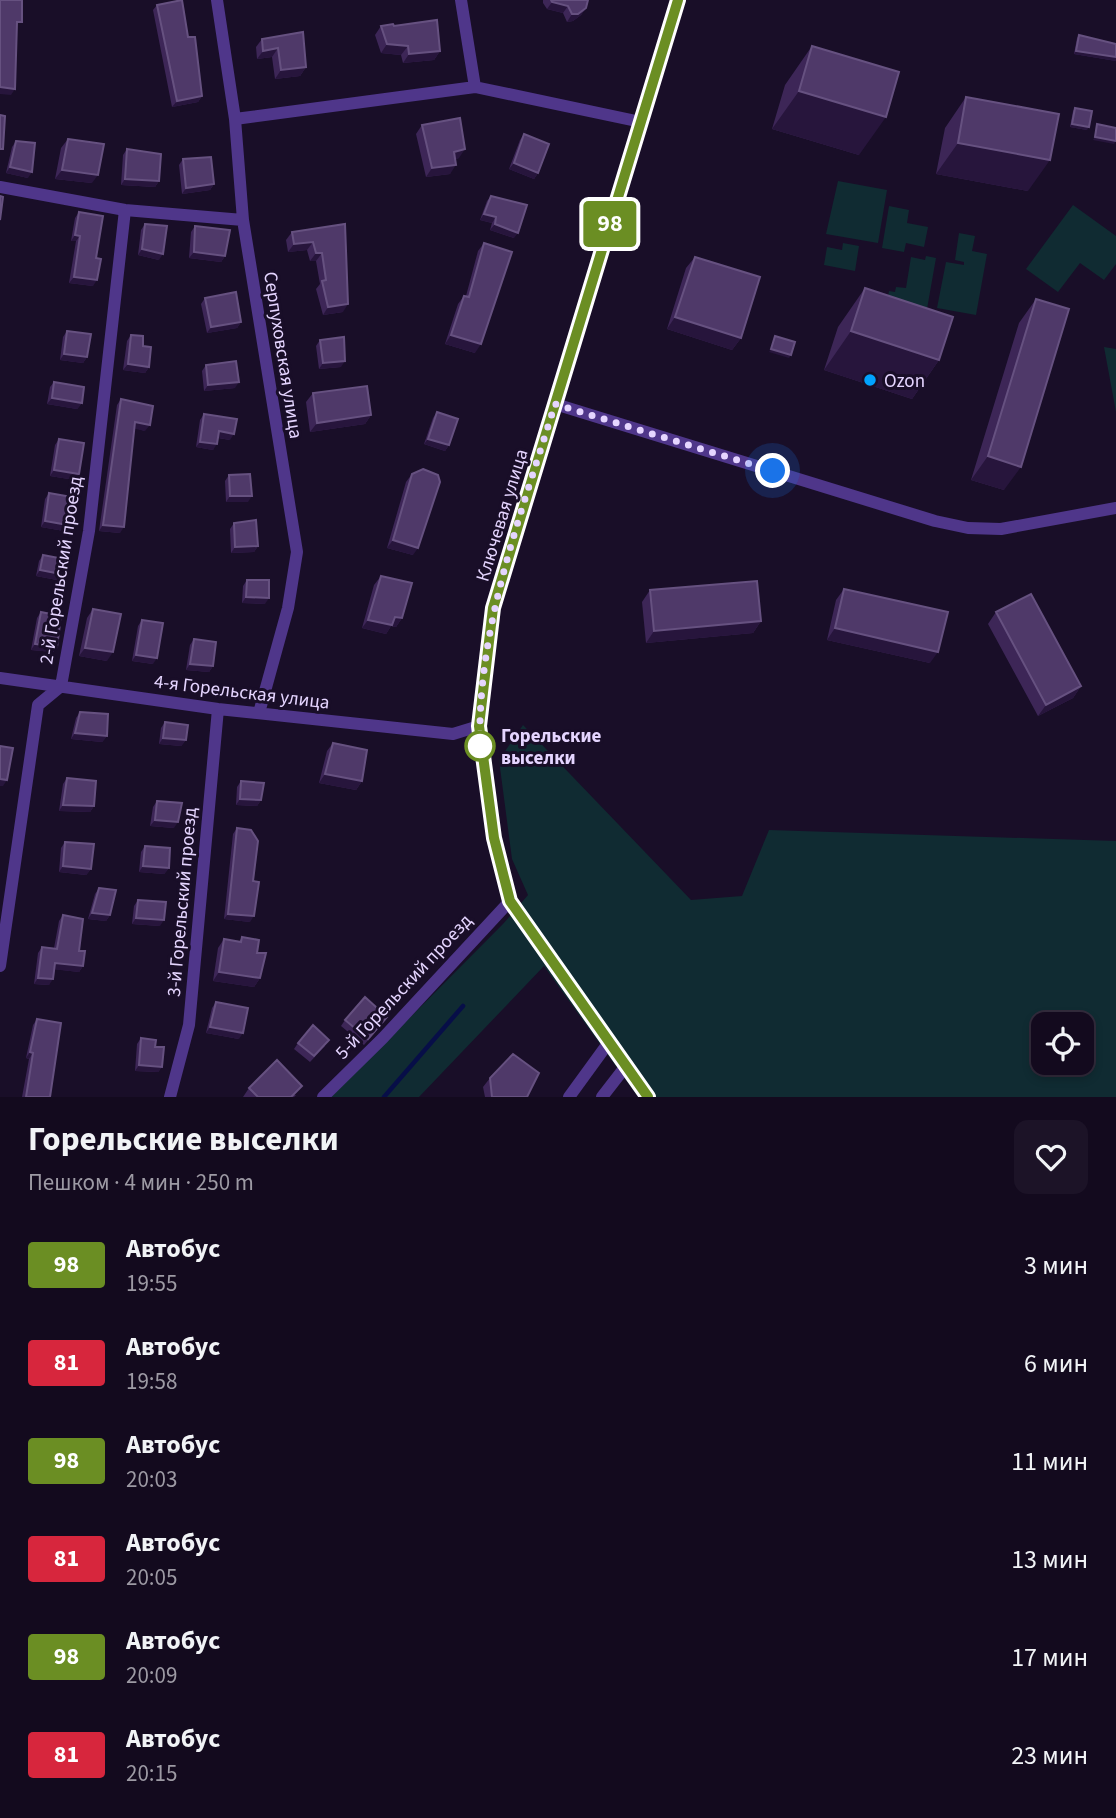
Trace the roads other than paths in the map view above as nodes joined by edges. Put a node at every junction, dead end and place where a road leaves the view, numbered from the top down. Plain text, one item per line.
1 (217, 0) edge
2 (461, 0) edge
3 (678, 0) edge
4 (475, 87) junction
5 (235, 119) junction
6 (640, 122) junction
7 (0, 187) edge
8 (125, 210) junction
9 (243, 220) junction
10 (555, 404) junction
11 (1116, 508) edge
12 (0, 678) edge
13 (61, 686) junction
14 (218, 709) junction
15 (259, 713) junction
16 (479, 726) junction
17 (510, 901) junction
18 (0, 966) edge
19 (609, 1042) junction
20 (626, 1066) junction
21 (170, 1097) edge
22 (324, 1097) edge
23 (569, 1097) edge
24 (602, 1097) edge
25 (649, 1097) edge

1 - 5 street, Серпуховская улица
2 - 4 street
3 - 6 street, Ключевая улица
4 - 5 street
4 - 6 street
5 - 9 street, Серпуховская улица
6 - 10 street, Ключевая улица
7 - 8 street
8 - 9 street
8 - 13 street, 2-й Горельский проезд
9 - 15 street, Серпуховская улица
10 - 11 street
10 - 16 street, Ключевая улица
12 - 13 street, 4-я Горельская улица
13 - 14 street, 4-я Горельская улица
13 - 18 street, 2-й Горельский проезд
14 - 15 street, 4-я Горельская улица
14 - 21 street, 3-й Горельский проезд
15 - 16 street, 4-я Горельская улица
16 - 17 street, Ключевая улица
17 - 19 street, Ключевая улица
17 - 22 street, 5-й Горельский проезд
19 - 20 street, Ключевая улица
19 - 23 street
20 - 24 street
20 - 25 street, Ключевая улица

